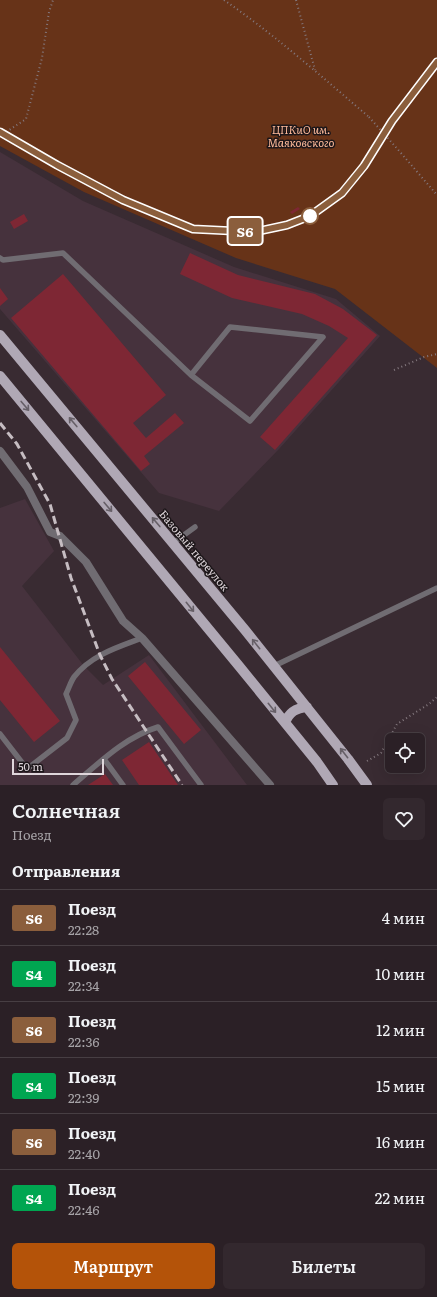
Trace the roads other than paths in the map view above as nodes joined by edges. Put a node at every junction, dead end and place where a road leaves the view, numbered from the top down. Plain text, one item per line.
1 (0, 258) edge
2 (0, 335) edge
3 (191, 375) junction
4 (0, 376) edge
5 (0, 451) edge
6 (195, 527) dead end
7 (173, 543) junction
8 (437, 588) edge
9 (142, 638) junction
10 (274, 666) junction
11 (308, 707) junction
12 (285, 723) junction
13 (0, 734) edge
14 (104, 759) junction
15 (73, 785) edge
16 (123, 785) edge
17 (201, 785) edge
18 (270, 785) edge
19 (333, 785) edge
20 (367, 785) edge

1 - 3 lane
7 -> 2 main road, Базовый переулок
3 - 3 lane
4 -> 12 main road
5 - 9 street
6 - 7 lane
10 -> 7 main road, Базовый переулок
8 - 10 lane
9 - 13 lane
9 - 18 street
10 - 11 main road, Базовый переулок
11 - 12 main road
20 -> 11 main road, Базовый переулок
12 - 19 main road
14 - 15 lane
14 - 16 lane
14 - 17 lane

